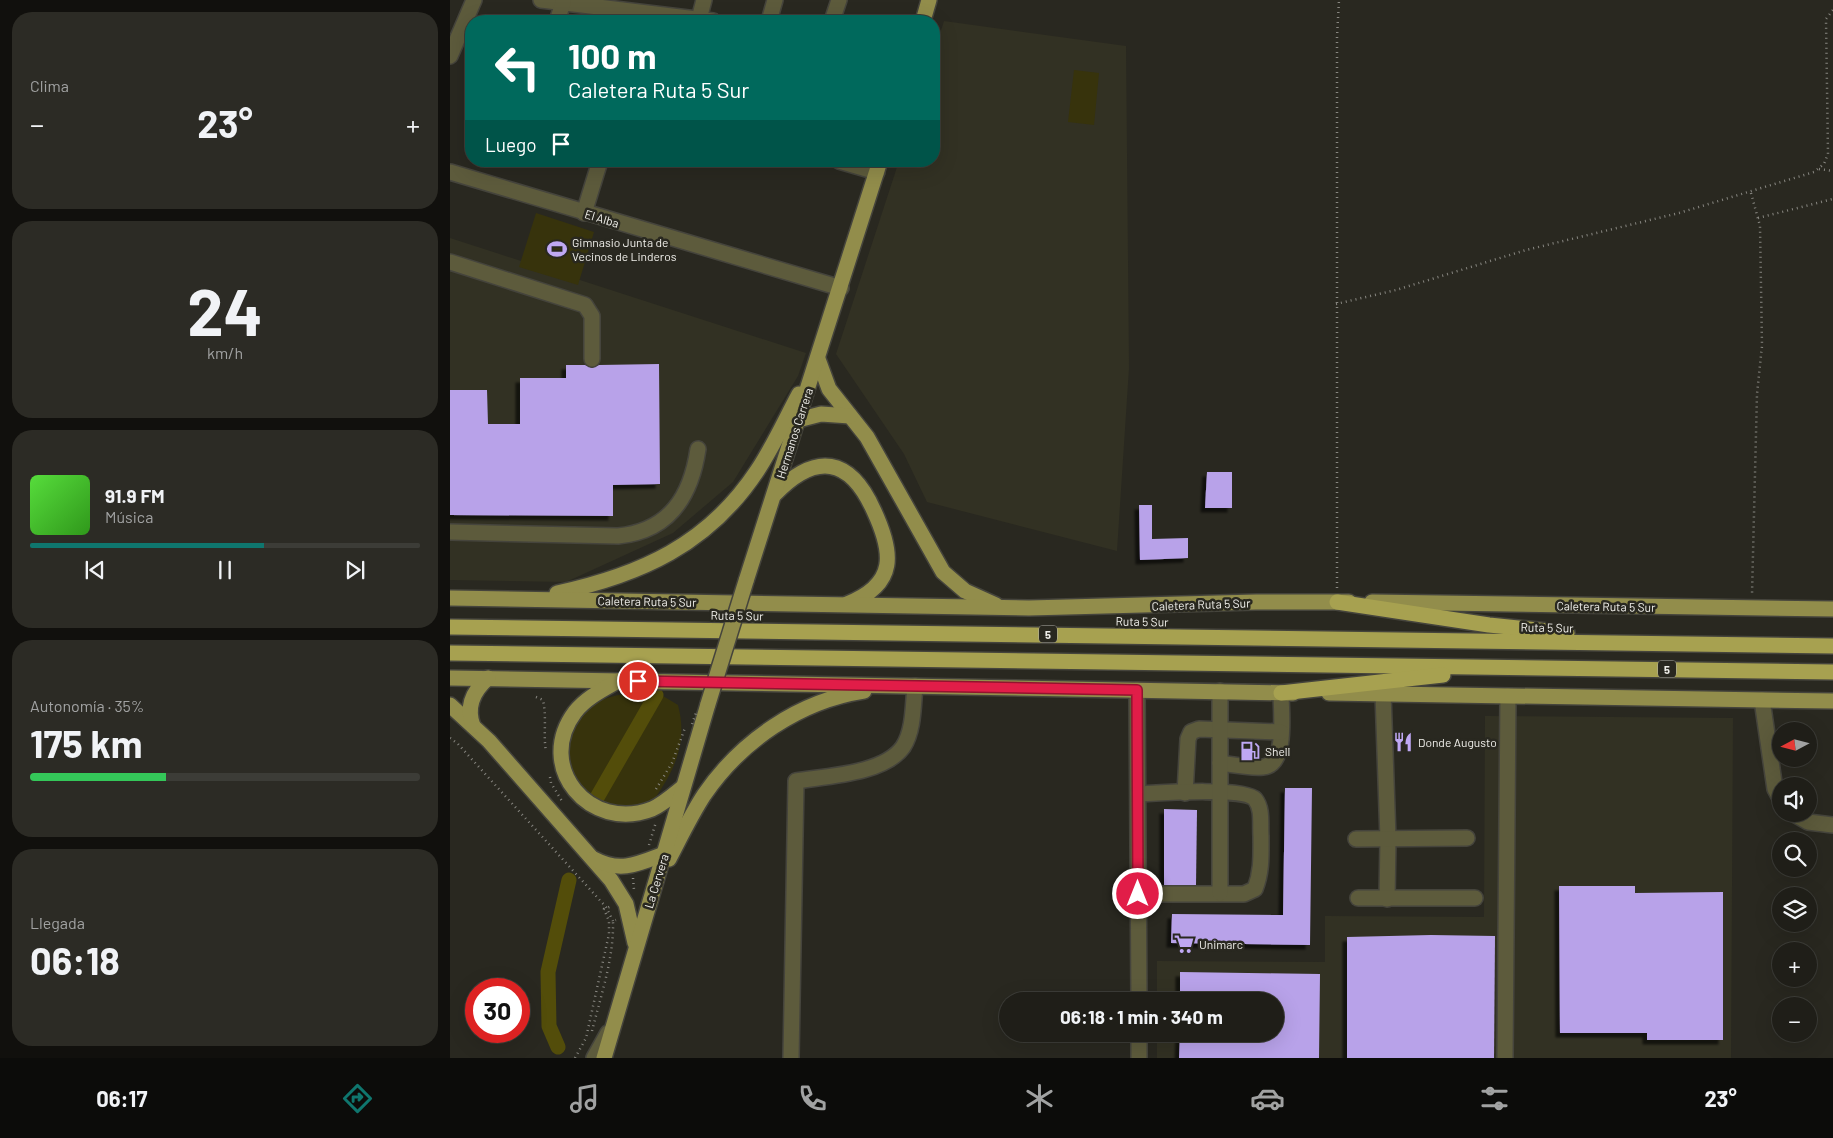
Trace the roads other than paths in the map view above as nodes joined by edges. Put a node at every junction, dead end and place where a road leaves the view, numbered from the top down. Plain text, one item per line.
1 (474, 0) edge
2 (541, 0) edge
3 (704, 0) edge
4 (775, 0) edge
5 (839, 0) edge
6 (929, 0) edge
7 (563, 3) junction
8 (468, 15) edge
9 (558, 15) edge
10 (633, 15) edge
11 (706, 15) edge
12 (771, 15) edge
13 (834, 15) edge
14 (925, 15) edge
15 (465, 21) edge
16 (450, 56) edge
17 (598, 167) edge
18 (878, 167) edge
19 (450, 172) edge
20 (584, 213) junction
21 (450, 262) edge
22 (841, 288) junction
23 (592, 359) dead end
24 (818, 360) junction
25 (850, 416) junction
26 (798, 420) junction
27 (698, 448) dead end
28 (774, 495) junction
29 (450, 532) edge
30 (450, 598) edge
31 (524, 598) junction
32 (1337, 602) junction
33 (844, 605) junction
34 (1006, 608) junction
35 (1833, 609) edge
36 (450, 627) edge
37 (1645, 643) junction
38 (1833, 646) edge
39 (450, 653) edge
40 (1502, 667) junction
41 (1833, 672) edge
42 (450, 678) edge
43 (488, 678) junction
44 (618, 680) junction
45 (907, 686) junction
46 (1137, 690) junction
47 (1220, 691) junction
48 (1281, 693) junction
49 (1383, 693) junction
50 (1508, 696) junction
51 (1762, 700) junction
52 (1833, 700) edge
53 (708, 704) joint
54 (450, 705) edge
55 (473, 726) junction
56 (1220, 729) junction
57 (1281, 732) junction
58 (1220, 764) junction
59 (1773, 777) edge
60 (682, 787) junction
61 (1220, 792) junction
62 (1184, 793) junction
63 (1138, 794) junction
64 (1808, 822) edge
65 (1833, 824) edge
66 (1467, 838) dead end
67 (1356, 839) dead end
68 (1388, 839) junction
69 (664, 854) junction
70 (591, 857) junction
71 (654, 887) junction
72 (1220, 893) junction
73 (1138, 894) junction
74 (1358, 898) dead end
75 (1475, 898) dead end
76 (1386, 899) junction
77 (636, 948) junction
78 (1139, 992) edge
79 (612, 1027) junction
80 (1139, 1042) edge
81 (594, 1058) edge
82 (604, 1058) edge
83 (791, 1058) edge
84 (1139, 1058) edge
85 (1505, 1058) edge

1 - 8 street
2 - 7 street
3 - 11 street
4 - 12 street
5 - 13 street
6 - 14 main road
7 - 9 street
7 - 10 street
15 - 16 street
17 - 20 street
18 - 22 main road, Hermanos Carrera
19 - 20 street, El Alba
20 - 22 street, El Alba
21 - 23 street
22 - 24 main road, Hermanos Carrera
24 - 25 main road
24 - 26 main road, Hermanos Carrera
24 - 31 main road
25 - 26 main road
25 - 34 main road
26 - 28 main road, Hermanos Carrera
27 - 29 street
28 - 33 main road
28 - 53 main road, Hermanos Carrera, bridge
30 - 31 main road, Caletera Ruta 5 Sur
31 - 33 main road, Caletera Ruta 5 Sur
32 - 34 main road, Caletera Ruta 5 Sur
32 - 35 main road, Caletera Ruta 5 Sur
32 - 37 highway
33 - 34 main road, Caletera Ruta 5 Sur
36 - 37 highway, Ruta 5 Sur / 5
37 - 38 highway, Ruta 5 Sur / 5
39 - 40 highway, 5
40 - 41 highway, 5
40 - 48 highway
42 - 43 main road
43 - 44 main road
43 - 55 main road
44 - 45 main road
44 - 60 main road
45 - 46 main road
45 - 71 main road
45 - 83 street
46 - 47 main road
46 - 63 street
47 - 48 main road
47 - 56 street
48 - 49 main road
48 - 57 street
49 - 50 main road
49 - 68 street
50 - 51 main road
50 - 85 street
51 - 52 main road
51 - 59 street
53 - 60 main road, La Cervera
54 - 55 main road
55 - 70 main road
56 - 57 street
56 - 58 street
56 - 62 street
57 - 58 street
58 - 61 street
60 - 69 main road, La Cervera
61 - 62 street
61 - 72 street
61 - 72 street
62 - 63 street
63 - 73 street
64 - 65 street
66 - 68 street
67 - 68 street
68 - 76 street
69 - 70 main road
69 - 71 main road, La Cervera
70 - 77 main road
71 - 77 main road, La Cervera
72 - 73 street
73 - 78 street
74 - 76 street
75 - 76 street
77 - 79 main road, La Cervera
79 - 81 street
79 - 82 main road, La Cervera
80 - 84 street

